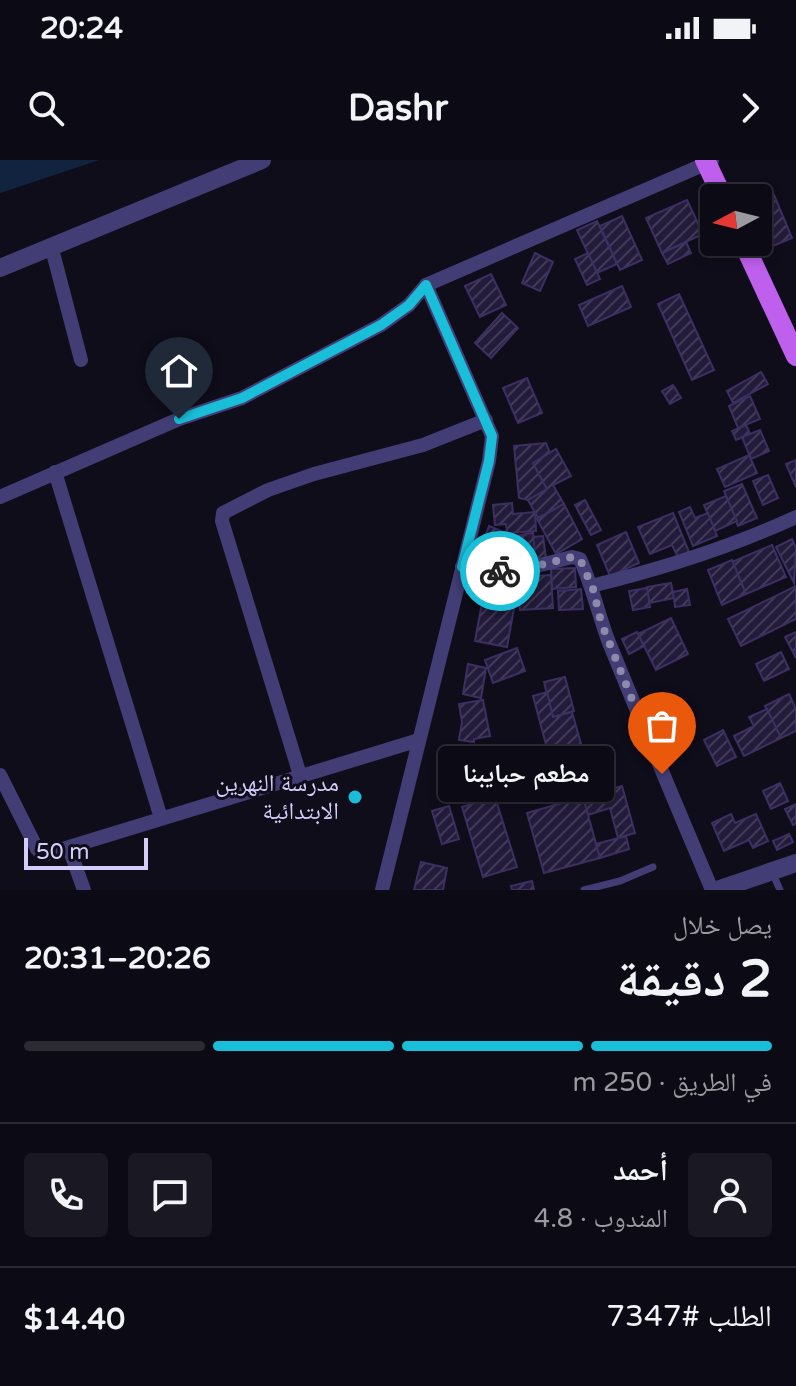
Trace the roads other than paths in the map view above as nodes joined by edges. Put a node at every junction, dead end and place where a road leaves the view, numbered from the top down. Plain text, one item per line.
1 (262, 160) edge
2 (709, 161) edge
3 (718, 184) edge
4 (52, 249) junction
5 (750, 256) edge
6 (0, 268) edge
7 (426, 285) junction
8 (796, 356) edge
9 (81, 360) dead end
10 (486, 420) junction
11 (55, 472) junction
12 (0, 497) edge
13 (796, 517) edge
14 (462, 567) junction
15 (591, 586) junction
16 (419, 740) junction
17 (0, 775) edge
18 (300, 775) junction
19 (161, 818) junction
20 (69, 848) junction
21 (796, 863) edge
22 (653, 867) dead end
23 (772, 871) junction
24 (84, 890) edge
25 (382, 890) edge
26 (584, 890) edge
27 (715, 890) edge
28 (780, 890) edge

1 - 4 street
2 - 3 main road
2 - 7 street
4 - 6 street
4 - 9 street
5 - 8 main road
7 - 10 street
7 - 11 street
10 - 14 street
10 - 18 street
11 - 12 street
11 - 19 street
13 - 15 street
14 - 15 street
14 - 16 street
15 - 27 street
16 - 18 street
16 - 25 street
17 - 20 street
18 - 19 street
19 - 20 street
20 - 24 street
21 - 23 street
22 - 26 lane
23 - 27 street
23 - 28 lane

